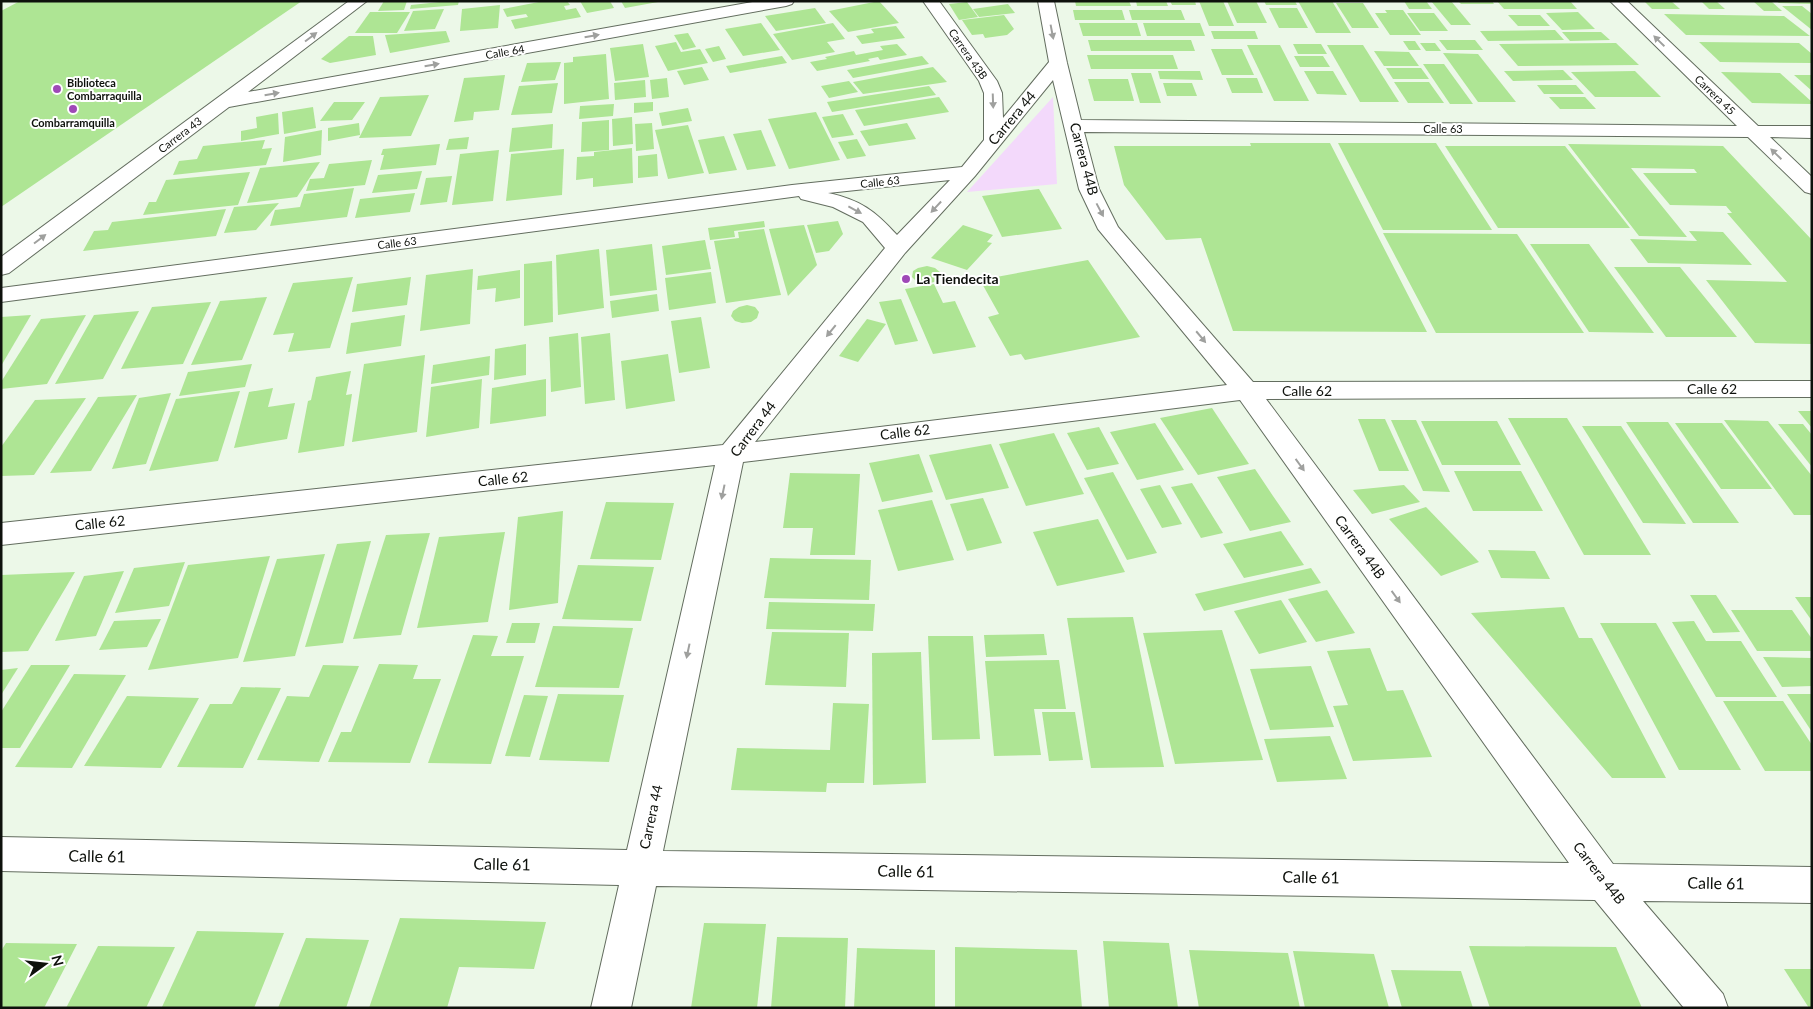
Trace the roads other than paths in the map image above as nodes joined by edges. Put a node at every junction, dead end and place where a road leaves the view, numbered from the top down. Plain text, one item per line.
1 (359, 1) edge
2 (786, 1) edge
3 (931, 1) edge
4 (1046, 1) edge
5 (1618, 1) edge
6 (1058, 63) junction
7 (224, 102) junction
8 (1074, 126) junction
9 (1753, 132) junction
10 (1812, 132) edge
11 (994, 140) junction
12 (968, 172) junction
13 (1812, 188) edge
14 (792, 191) junction
15 (897, 248) junction
16 (1, 268) edge
17 (1, 295) edge
18 (1812, 389) edge
19 (1246, 391) junction
20 (731, 454) junction
21 (1, 534) edge
22 (1, 854) edge
23 (640, 868) junction
24 (1604, 882) junction
25 (1812, 885) edge
26 (611, 1008) edge
27 (1709, 1008) edge

7 -> 1 street, Carrera 43
7 -> 2 street, Calle 64
3 -> 11 street, Carrera 43B
4 -> 6 street
9 -> 5 street, Carrera 45
6 - 8 street, Carrera 44B
6 - 11 street, Carrera 44
16 -> 7 street, Carrera 43
8 - 9 street, Calle 63
8 -> 19 street, Carrera 44B
9 - 10 street, Calle 63
13 -> 9 street, Carrera 45
11 - 12 street, Carrera 44
12 - 14 street, Calle 63
12 -> 15 street, Carrera 44
14 -> 15 street, Calle 63
14 - 17 street, Calle 63
15 -> 20 street, Carrera 44
18 - 19 street, Calle 62
19 - 20 street, Calle 62
19 -> 24 street, Carrera 44B
20 - 21 street, Calle 62
20 -> 23 street, Carrera 44
22 - 23 street, Calle 61
23 - 24 street, Calle 61
23 - 26 street, Carrera 44
24 - 25 street, Calle 61
24 - 27 street, Carrera 44B

